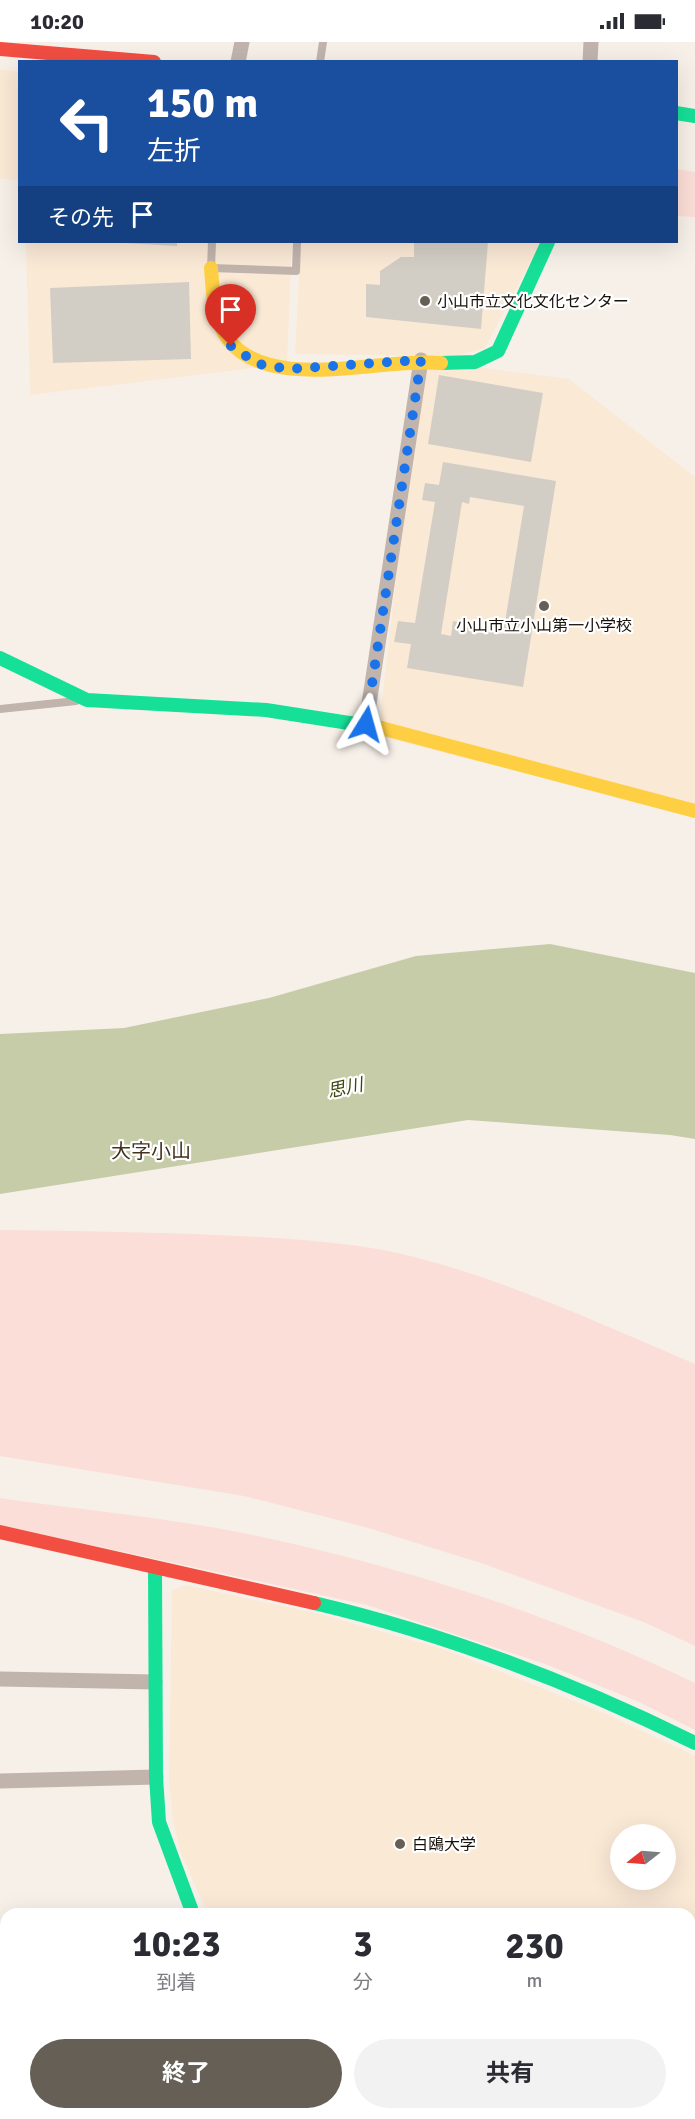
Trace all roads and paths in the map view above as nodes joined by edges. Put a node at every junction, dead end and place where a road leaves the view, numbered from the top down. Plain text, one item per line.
1 (242, 42) edge
2 (323, 42) edge
3 (591, 42) edge
4 (0, 49) edge
5 (93, 49) edge
6 (145, 60) edge
7 (238, 60) edge
8 (320, 60) edge
9 (590, 60) edge
10 (678, 113) edge
11 (695, 116) edge
12 (212, 243) edge
13 (297, 243) edge
14 (548, 243) edge
15 (211, 268) junction
16 (421, 360) junction
17 (0, 658) edge
18 (87, 700) junction
19 (0, 709) edge
20 (366, 724) junction
21 (695, 811) edge
22 (0, 1532) edge
23 (155, 1568) junction
24 (0, 1679) edge
25 (155, 1682) junction
26 (695, 1743) edge
27 (156, 1778) junction
28 (0, 1781) edge
29 (191, 1908) edge

1 - 7 street
2 - 8 lane
3 - 9 street
4 - 5 main road
5 - 6 main road
10 - 11 main road
12 - 15 lane
13 - 15 lane
14 - 16 main road
15 - 16 main road
16 - 20 street
17 - 18 main road
18 - 19 lane
18 - 20 main road
20 - 21 main road
22 - 23 main road
23 - 25 main road
23 - 26 main road
24 - 25 street
25 - 27 main road
27 - 28 street
27 - 29 main road

